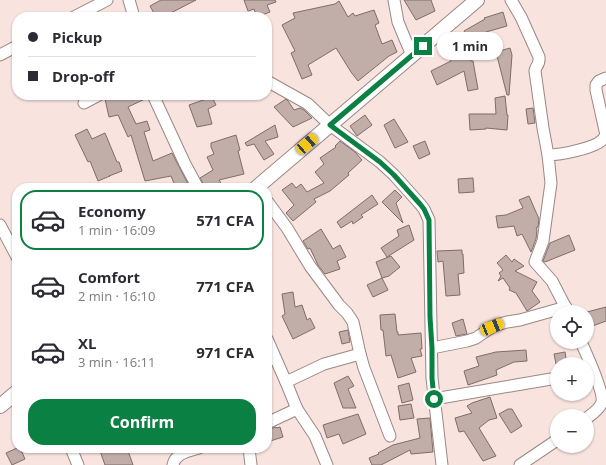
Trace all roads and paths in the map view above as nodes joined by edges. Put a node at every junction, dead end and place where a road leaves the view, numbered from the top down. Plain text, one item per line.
1 (107, 0) edge
2 (129, 0) edge
3 (394, 0) edge
4 (477, 0) edge
5 (511, 0) edge
6 (84, 12) edge
7 (133, 12) edge
8 (12, 49) edge
9 (0, 55) edge
10 (412, 55) junction
11 (606, 78) edge
12 (272, 84) edge
13 (90, 100) edge
14 (155, 100) edge
15 (84, 103) dead end
16 (330, 125) junction
17 (548, 155) junction
18 (195, 183) edge
19 (263, 183) edge
20 (272, 208) edge
21 (0, 225) edge
22 (12, 248) edge
23 (564, 305) edge
24 (550, 314) edge
25 (432, 348) junction
26 (272, 350) edge
27 (360, 354) junction
28 (550, 379) edge
29 (594, 379) edge
30 (286, 382) junction
31 (12, 396) edge
32 (434, 399) junction
33 (0, 406) edge
34 (297, 409) junction
35 (594, 412) edge
36 (272, 422) edge
37 (390, 436) dead end
38 (550, 445) edge
39 (73, 453) edge
40 (185, 453) edge
41 (250, 453) edge
42 (76, 464) edge
43 (173, 465) edge
44 (251, 465) edge
45 (327, 465) edge
46 (442, 465) edge
47 (520, 465) edge

1 - 6 street
2 - 7 street
3 - 10 street
4 - 10 street
5 - 17 street
8 - 9 street
10 - 16 street
11 - 17 street
12 - 16 street
13 - 15 street
14 - 18 street
16 - 19 street
16 - 25 street
17 - 23 street
20 - 27 street
21 - 22 street
24 - 25 street
25 - 32 street
26 - 30 street
27 - 30 street
27 - 37 street
28 - 32 street
29 - 35 street
30 - 34 street
31 - 33 street
32 - 46 street
34 - 36 street
34 - 45 street
38 - 47 street
39 - 42 street
40 - 43 street
41 - 44 street

